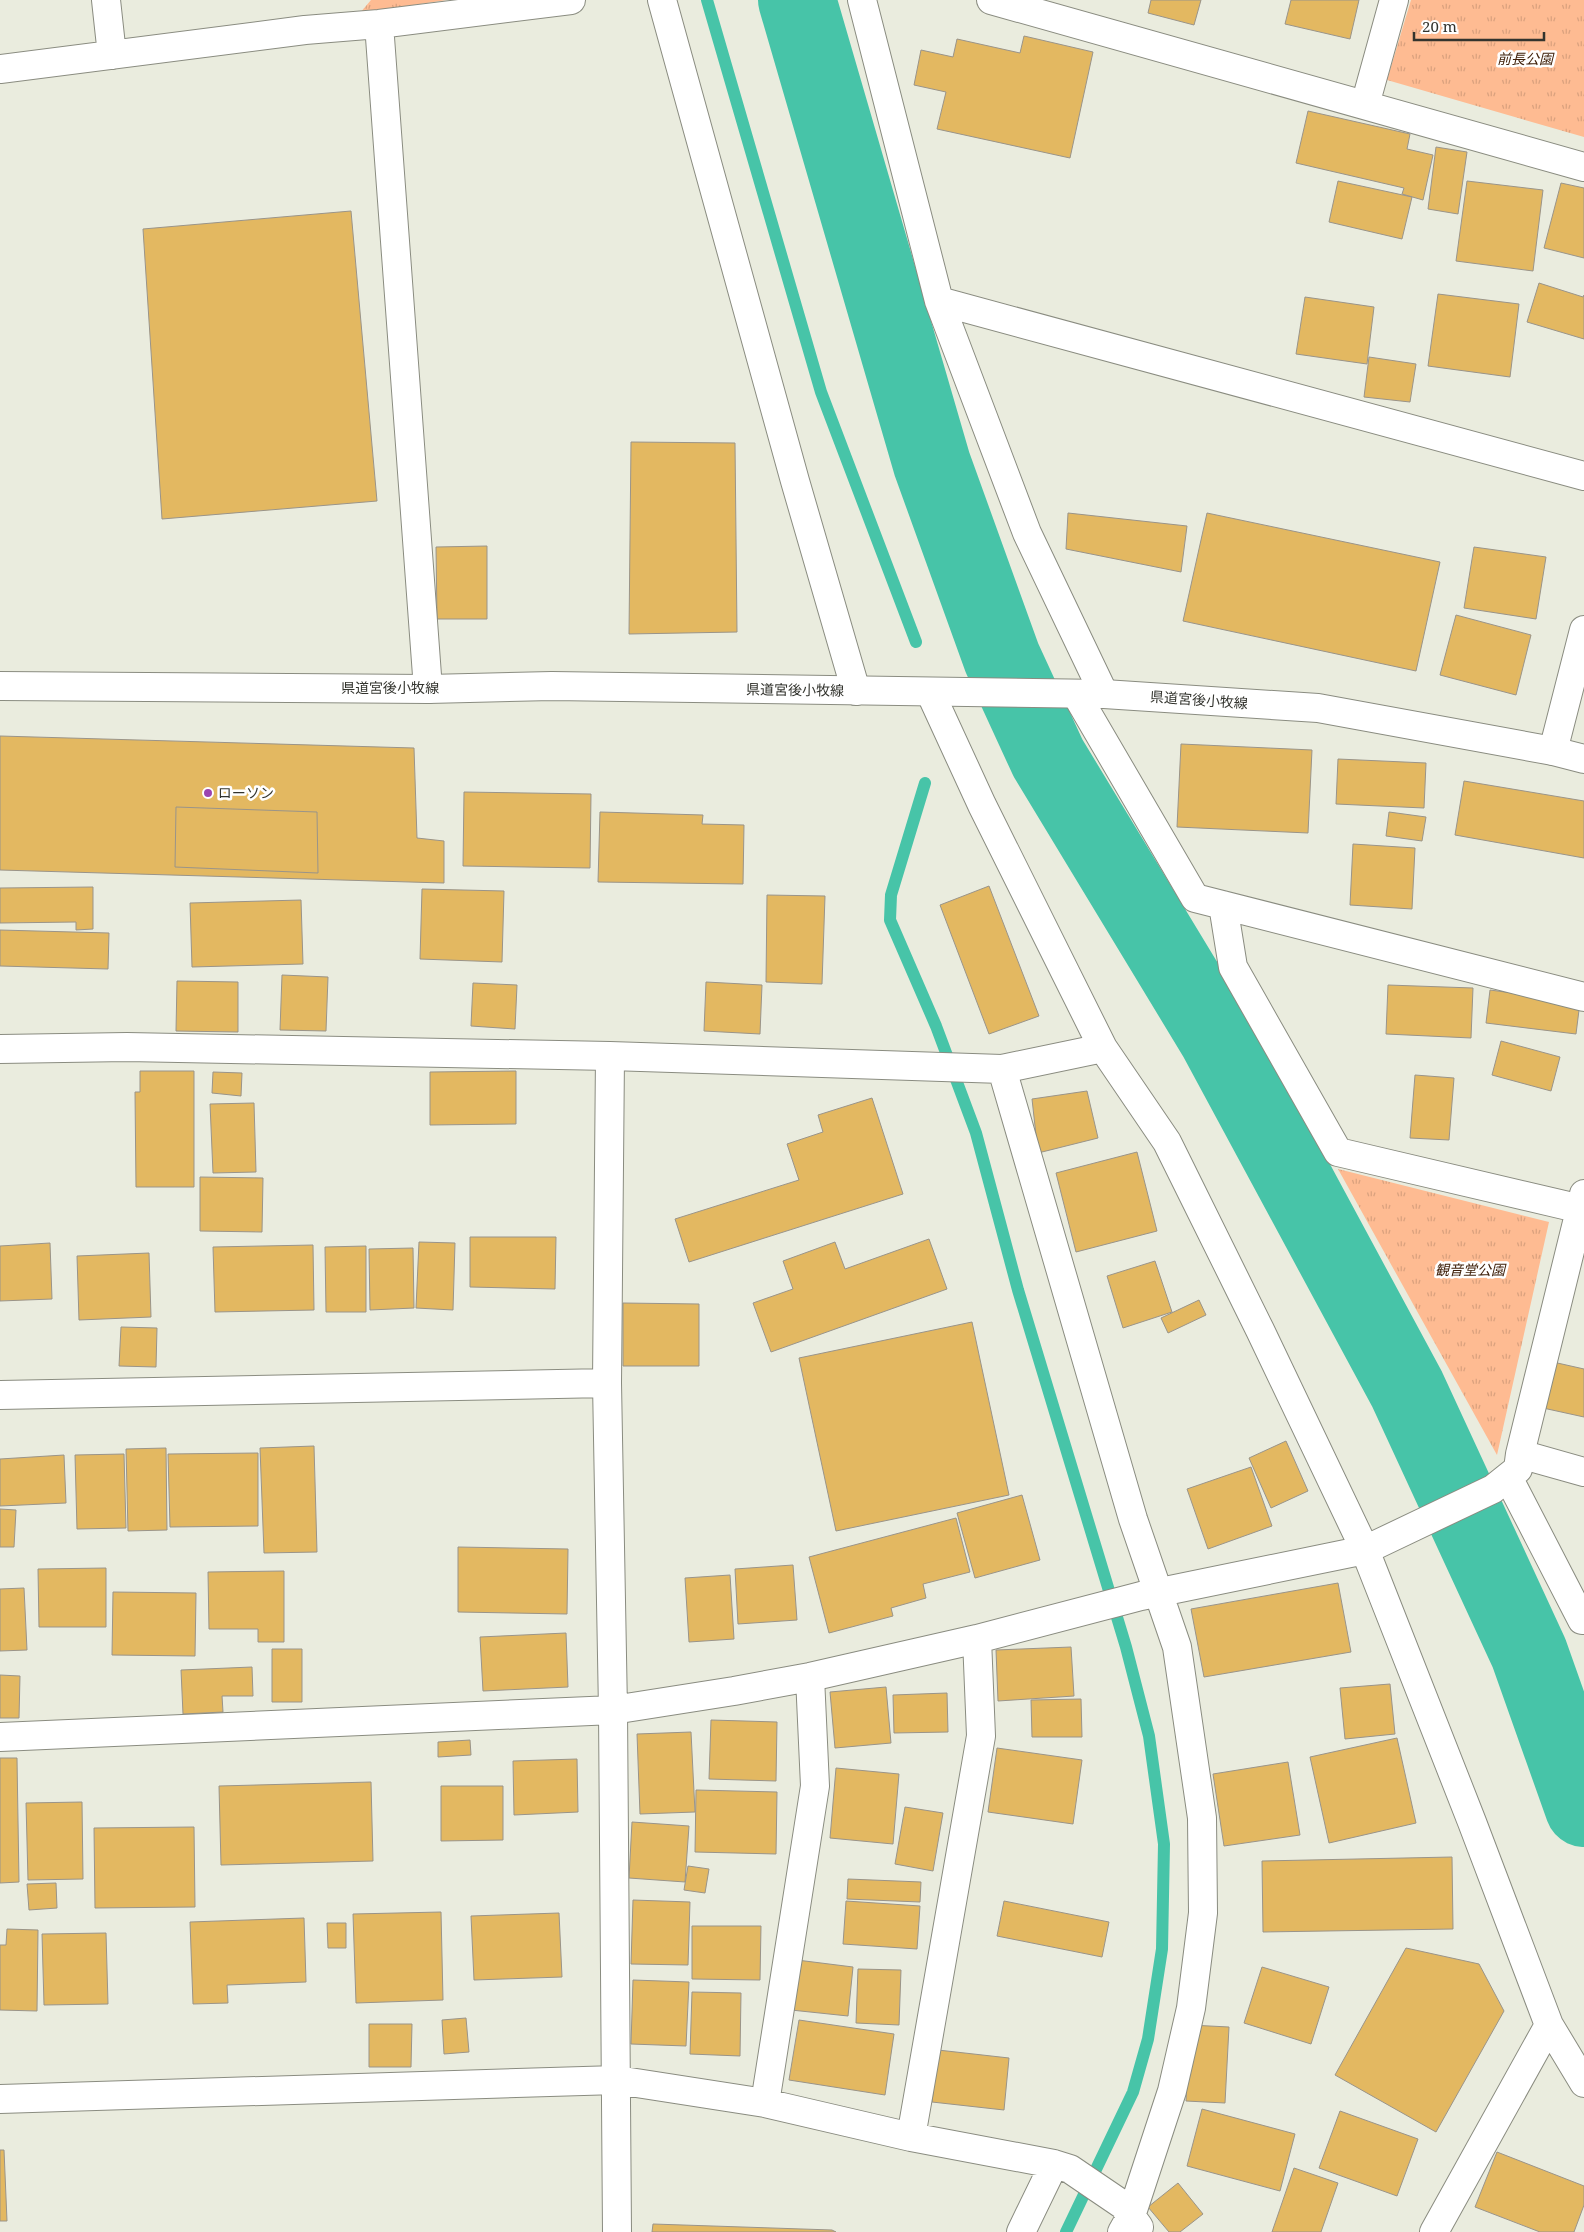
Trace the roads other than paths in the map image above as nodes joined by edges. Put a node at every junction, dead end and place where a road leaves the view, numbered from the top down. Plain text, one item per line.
1 (106, 0) edge
2 (571, 0) edge
3 (662, 0) edge
4 (862, 0) edge
5 (991, 0) edge
6 (1394, 0) edge
7 (379, 24) junction
8 (112, 54) junction
9 (0, 69) edge
10 (1365, 105) junction
11 (1584, 167) edge
12 (939, 301) junction
13 (1584, 476) edge
14 (1584, 630) edge
15 (0, 686) edge
16 (428, 688) junction
17 (856, 691) junction
18 (930, 692) junction
19 (1076, 694) junction
20 (1104, 694) junction
21 (1553, 751) junction
22 (1584, 759) edge
23 (1223, 905) junction
24 (1584, 996) edge
25 (1103, 1048) junction
26 (0, 1049) edge
27 (610, 1056) junction
28 (1002, 1069) junction
29 (1583, 1202) edge
30 (607, 1383) junction
31 (0, 1395) edge
32 (1514, 1466) junction
33 (1584, 1472) edge
34 (1365, 1550) junction
35 (1150, 1594) junction
36 (1582, 1620) dead end
37 (977, 1640) junction
38 (810, 1677) junction
39 (613, 1710) junction
40 (0, 1737) edge
41 (1549, 2025) junction
42 (617, 2080) junction
43 (1584, 2083) edge
44 (0, 2099) edge
45 (765, 2104) junction
46 (911, 2137) junction
47 (1062, 2166) junction
48 (1130, 2221) edge
49 (617, 2232) edge
50 (1021, 2232) edge
51 (1434, 2232) edge

1 - 8 street
2 - 7 street
3 - 17 street
4 - 12 street
5 - 10 street
6 - 10 street
7 - 8 street
7 - 16 street
8 - 9 street
10 - 11 street
12 - 13 street
12 - 20 street
14 - 21 street
15 - 16 street, 県道宮後小牧線
16 - 17 street, 県道宮後小牧線
17 - 18 street, 県道宮後小牧線
18 - 19 street, 県道宮後小牧線
18 - 25 street
19 - 20 street, 県道宮後小牧線
19 - 23 street
20 - 21 street, 県道宮後小牧線
21 - 22 street, 県道宮後小牧線
23 - 24 street
23 - 29 street
25 - 28 street
25 - 34 street
26 - 27 street
27 - 28 street
27 - 30 street
28 - 35 street
29 - 32 street
30 - 31 street
30 - 39 street
32 - 33 street
32 - 34 street
32 - 36 street
34 - 35 street
34 - 41 street
35 - 37 street
35 - 48 street
37 - 38 street
37 - 46 street
38 - 39 street
38 - 45 street
39 - 40 street
39 - 42 street
41 - 43 street
41 - 51 street
42 - 44 street
42 - 45 street
42 - 49 street
45 - 46 street
46 - 47 street
47 - 48 street
47 - 50 street

